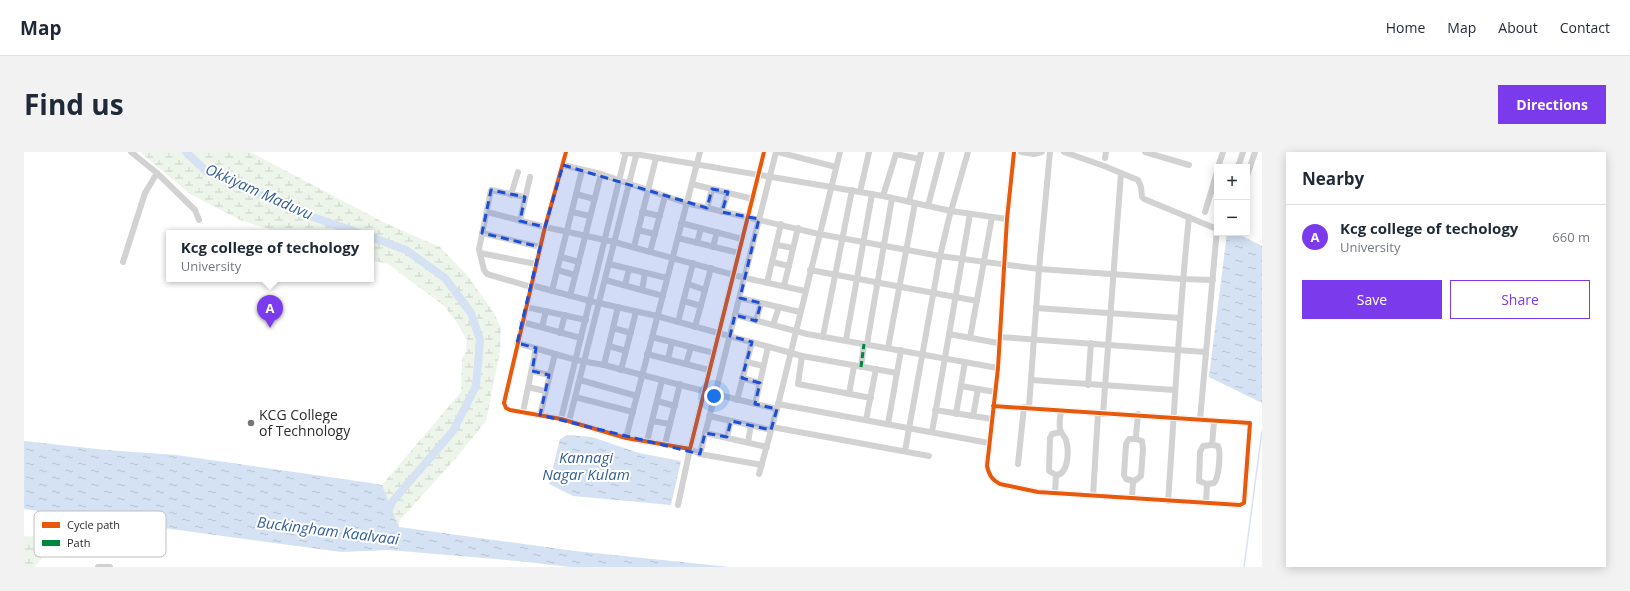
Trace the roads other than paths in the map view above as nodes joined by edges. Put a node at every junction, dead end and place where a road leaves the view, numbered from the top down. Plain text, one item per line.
1 (131, 152) edge
2 (566, 152) edge
3 (625, 152) edge
4 (700, 152) edge
5 (764, 152) edge
6 (777, 152) edge
7 (840, 152) edge
8 (869, 152) edge
9 (942, 152) edge
10 (968, 152) edge
11 (1014, 152) edge
12 (1021, 152) edge
13 (1042, 152) edge
14 (1050, 152) edge
15 (1064, 152) edge
16 (1144, 152) edge
17 (1172, 152) edge
18 (1223, 152) edge
19 (1243, 152) edge
20 (1255, 152) edge
21 (636, 153) edge
22 (896, 153) edge
23 (920, 155) edge
24 (656, 158) junction
25 (1170, 159) junction
26 (697, 164) junction
27 (1219, 164) edge
28 (1239, 164) edge
29 (562, 165) junction
30 (1190, 165) dead end
31 (836, 167) junction
32 (1250, 167) edge
33 (582, 170) junction
34 (518, 172) dead end
35 (1121, 172) junction
36 (157, 173) junction
37 (600, 174) junction
38 (758, 175) junction
39 (530, 177) dead end
40 (770, 177) junction
41 (620, 181) junction
42 (1214, 182) edge
43 (629, 184) junction
44 (692, 184) junction
45 (831, 187) junction
46 (712, 188) junction
47 (647, 190) junction
48 (852, 190) junction
49 (728, 192) junction
50 (860, 192) junction
51 (576, 194) junction
52 (872, 194) junction
53 (511, 195) junction
54 (665, 196) junction
55 (883, 196) junction
56 (525, 198) junction
57 (892, 198) junction
58 (594, 199) junction
59 (753, 199) junction
60 (686, 203) junction
61 (912, 203) junction
62 (928, 206) junction
63 (707, 208) junction
64 (951, 211) junction
65 (487, 212) junction
66 (572, 212) junction
67 (642, 212) junction
68 (722, 212) junction
69 (1205, 212) dead end
70 (970, 214) junction
71 (590, 216) junction
72 (660, 216) junction
73 (749, 217) junction
74 (992, 217) junction
75 (1189, 217) junction
76 (759, 219) junction
77 (1007, 219) junction
78 (199, 220) dead end
79 (520, 221) junction
80 (681, 223) junction
81 (782, 224) junction
82 (545, 227) junction
83 (701, 228) junction
84 (798, 228) junction
85 (638, 230) junction
86 (567, 232) junction
87 (717, 232) junction
88 (482, 233) junction
89 (655, 234) junction
90 (819, 234) junction
91 (585, 236) junction
92 (678, 238) junction
93 (842, 238) junction
94 (742, 239) junction
95 (605, 241) junction
96 (614, 242) junction
97 (864, 242) junction
98 (697, 243) junction
99 (777, 245) junction
100 (885, 246) junction
101 (540, 247) junction
102 (634, 247) junction
103 (713, 247) junction
104 (793, 248) junction
105 (906, 250) junction
106 (650, 252) junction
107 (480, 253) junction
108 (739, 253) junction
109 (940, 256) junction
110 (561, 257) junction
111 (672, 258) junction
112 (962, 259) junction
113 (123, 262) dead end
114 (579, 262) junction
115 (772, 262) junction
116 (693, 263) junction
117 (984, 263) junction
118 (536, 264) junction
119 (609, 264) junction
120 (789, 266) junction
121 (1006, 266) junction
122 (711, 268) junction
123 (629, 269) junction
124 (1039, 269) junction
125 (557, 270) junction
126 (810, 270) junction
127 (645, 273) junction
128 (734, 274) junction
129 (835, 274) junction
130 (1113, 274) junction
131 (575, 275) junction
132 (667, 278) junction
133 (745, 278) junction
134 (857, 278) junction
135 (1182, 279) junction
136 (605, 280) junction
137 (1213, 280) junction
138 (878, 282) junction
139 (767, 283) junction
140 (688, 284) junction
141 (625, 285) junction
142 (531, 286) junction
143 (784, 286) junction
144 (899, 286) junction
145 (642, 290) junction
146 (705, 290) junction
147 (552, 291) junction
148 (805, 291) junction
149 (934, 293) junction
150 (570, 296) junction
151 (663, 296) junction
152 (955, 297) junction
153 (740, 298) junction
154 (590, 301) junction
155 (684, 301) junction
156 (977, 301) junction
157 (599, 302) junction
158 (761, 302) junction
159 (526, 306) junction
160 (701, 306) junction
161 (618, 307) junction
162 (779, 307) junction
163 (1036, 308) junction
164 (546, 311) junction
165 (636, 312) junction
166 (800, 312) junction
167 (1111, 314) junction
168 (565, 315) junction
169 (735, 315) junction
170 (657, 316) junction
171 (1180, 318) junction
172 (586, 320) junction
173 (756, 321) junction
174 (522, 322) junction
175 (678, 322) junction
176 (773, 325) junction
177 (695, 327) junction
178 (542, 328) junction
179 (613, 328) junction
180 (796, 331) junction
181 (560, 333) junction
182 (631, 333) junction
183 (719, 333) junction
184 (949, 334) junction
185 (730, 336) junction
186 (823, 336) junction
187 (652, 337) junction
188 (581, 338) junction
189 (970, 338) junction
190 (1035, 338) junction
191 (846, 340) junction
192 (999, 340) junction
193 (672, 342) junction
194 (752, 342) junction
195 (517, 343) junction
196 (1091, 343) junction
197 (866, 344) junction
198 (1109, 345) junction
199 (609, 346) junction
200 (691, 347) junction
201 (768, 347) junction
202 (536, 348) junction
203 (888, 348) junction
204 (901, 350) junction
205 (1177, 350) junction
206 (626, 351) junction
207 (1205, 352) junction
208 (714, 353) junction
209 (791, 353) junction
210 (555, 354) junction
211 (647, 354) junction
212 (923, 354) junction
213 (802, 356) junction
214 (944, 358) junction
215 (668, 359) junction
216 (576, 360) junction
217 (585, 361) junction
218 (746, 362) junction
219 (965, 362) junction
220 (686, 364) junction
221 (604, 365) junction
222 (763, 366) junction
223 (854, 366) junction
224 (861, 367) junction
225 (998, 368) junction
226 (876, 369) junction
227 (621, 370) junction
228 (710, 370) junction
229 (532, 371) junction
230 (897, 373) junction
231 (549, 375) junction
232 (642, 375) junction
233 (742, 378) junction
234 (580, 380) junction
235 (662, 380) junction
236 (1031, 380) junction
237 (760, 382) junction
238 (680, 384) junction
239 (1088, 385) junction
240 (961, 386) junction
241 (1105, 386) junction
242 (528, 387) junction
243 (978, 389) junction
244 (1174, 390) junction
245 (546, 391) junction
246 (704, 391) junction
247 (995, 392) junction
248 (715, 394) junction
249 (849, 394) junction
250 (637, 396) junction
251 (575, 397) junction
252 (871, 398) junction
253 (737, 400) junction
254 (657, 401) junction
255 (755, 404) junction
256 (675, 406) junction
257 (778, 406) junction
258 (994, 406) junction
259 (1026, 407) junction
260 (936, 410) junction
261 (1061, 411) junction
262 (523, 412) junction
263 (633, 412) junction
264 (956, 414) junction
265 (1100, 414) junction
266 (1138, 414) junction
267 (540, 415) junction
268 (709, 416) junction
269 (973, 416) junction
270 (1173, 418) junction
271 (561, 419) junction
272 (992, 419) junction
273 (866, 420) junction
274 (1200, 420) junction
275 (652, 421) junction
276 (731, 421) junction
277 (569, 422) junction
278 (1214, 422) junction
279 (670, 424) junction
280 (888, 424) junction
281 (751, 425) junction
282 (771, 428) junction
283 (910, 428) junction
284 (932, 432) junction
285 (1061, 432) junction
286 (705, 433) junction
287 (727, 437) junction
288 (626, 438) junction
289 (1136, 439) junction
290 (647, 441) junction
291 (748, 442) junction
292 (989, 442) junction
293 (665, 444) junction
294 (1212, 445) junction
295 (767, 447) junction
296 (690, 449) junction
297 (905, 451) junction
298 (700, 454) junction
299 (928, 456) dead end
300 (1018, 464) dead end
301 (762, 465) junction
302 (759, 474) dead end
303 (1056, 475) junction
304 (1134, 480) junction
305 (1207, 484) junction
306 (1055, 493) junction
307 (1093, 496) junction
308 (1132, 498) junction
309 (1168, 501) junction
310 (1206, 502) junction
311 (678, 505) dead end
312 (98, 567) edge
313 (110, 567) edge

1 - 36 street
2 - 29 street
3 - 21 street
3 - 41 street
4 - 26 street
5 - 38 street
6 - 31 street
6 - 40 street
7 - 31 street
8 - 50 street
9 - 62 street
10 - 64 street
11 - 77 street
12 - 13 street
14 - 124 street
15 - 35 street
16 - 25 street
17 - 25 street
18 - 27 street
19 - 28 street
20 - 32 street
21 - 24 street
21 - 43 street
22 - 23 street
22 - 55 street
23 - 61 street
24 - 26 street
24 - 47 street
25 - 30 street
26 - 38 street
26 - 44 street
29 - 33 street
29 - 82 street
31 - 45 street
33 - 37 street
33 - 51 street
34 - 53 street
35 - 75 street
35 - 130 street
36 - 78 street
36 - 113 street
37 - 41 street
37 - 58 street
38 - 40 street
38 - 59 street
39 - 56 street
40 - 45 street
40 - 76 street
41 - 43 street
41 - 95 street
42 - 69 street
43 - 47 street
43 - 96 street
44 - 46 street
44 - 60 street
45 - 48 street
45 - 90 street
46 - 49 street
46 - 63 street
47 - 54 street
47 - 67 street
48 - 50 street
48 - 93 street
49 - 59 street
49 - 68 street
50 - 52 street
51 - 58 street
51 - 66 street
52 - 55 street
52 - 97 street
53 - 56 street
53 - 65 street
54 - 60 street
54 - 72 street
55 - 57 street
56 - 79 street
57 - 61 street
57 - 100 street
58 - 71 street
59 - 73 street
60 - 63 street
60 - 80 street
61 - 62 street
61 - 105 street
62 - 64 street
63 - 68 street
64 - 70 street
64 - 109 street
65 - 79 street
65 - 88 street
66 - 71 street
66 - 86 street
67 - 72 street
67 - 85 street
68 - 73 street
70 - 74 street
70 - 112 street
71 - 91 street
72 - 89 street
73 - 76 street
73 - 94 street
74 - 77 street
74 - 117 street
75 - 135 street
75 - 137 street
76 - 81 street
76 - 133 street
77 - 121 street
79 - 82 street
80 - 83 street
80 - 92 street
81 - 84 street
81 - 99 street
82 - 86 street
82 - 101 street
83 - 87 street
83 - 98 street
84 - 90 street
84 - 104 street
85 - 89 street
85 - 102 street
86 - 91 street
86 - 110 street
87 - 94 street
87 - 103 street
88 - 101 street
88 - 107 street
89 - 106 street
90 - 93 street
90 - 126 street
91 - 95 street
91 - 114 street
92 - 98 street
92 - 111 street
93 - 97 street
93 - 129 street
94 - 108 street
95 - 96 street
95 - 154 street
96 - 102 street
96 - 119 street
97 - 100 street
97 - 134 street
98 - 103 street
99 - 104 street
99 - 115 street
100 - 105 street
100 - 138 street
101 - 118 street
102 - 106 street
103 - 108 street
104 - 120 street
105 - 109 street
105 - 144 street
106 - 111 street
107 - 118 street
107 - 142 street
108 - 128 street
109 - 112 street
109 - 149 street
110 - 114 street
110 - 125 street
111 - 116 street
111 - 132 street
112 - 117 street
112 - 152 street
114 - 131 street
115 - 120 street
115 - 139 street
116 - 122 street
116 - 140 street
117 - 121 street
117 - 156 street
118 - 142 street
119 - 123 street
119 - 136 street
120 - 143 street
121 - 124 street
121 - 192 street
122 - 128 street
122 - 146 street
123 - 127 street
123 - 141 street
124 - 130 street
124 - 163 street
125 - 131 street
125 - 147 street
126 - 129 street
126 - 148 street
127 - 132 street
127 - 145 street
128 - 133 street
128 - 183 street
129 - 134 street
129 - 186 street
130 - 135 street
130 - 167 street
131 - 150 street
132 - 151 street
133 - 139 street
133 - 153 street
134 - 138 street
134 - 191 street
135 - 137 street
135 - 171 street
136 - 141 street
136 - 157 street
137 - 207 street
138 - 144 street
138 - 197 street
139 - 143 street
140 - 146 street
140 - 155 street
141 - 145 street
142 - 147 street
142 - 159 street
143 - 148 street
144 - 149 street
144 - 203 street
145 - 151 street
146 - 160 street
147 - 150 street
148 - 166 street
149 - 152 street
149 - 212 street
150 - 154 street
151 - 170 street
152 - 156 street
152 - 184 street
153 - 158 street
153 - 169 street
154 - 157 street
154 - 172 street
155 - 160 street
155 - 175 street
156 - 189 street
157 - 161 street
157 - 217 street
158 - 162 street
158 - 173 street
159 - 164 street
159 - 174 street
160 - 177 street
161 - 165 street
161 - 179 street
162 - 166 street
162 - 176 street
163 - 167 street
163 - 190 street
164 - 168 street
164 - 178 street
165 - 170 street
165 - 182 street
166 - 180 street
167 - 171 street
167 - 198 street
168 - 172 street
168 - 181 street
169 - 173 street
169 - 185 street
170 - 175 street
170 - 187 street
171 - 205 street
172 - 188 street
173 - 176 street
174 - 178 street
174 - 195 street
175 - 177 street
176 - 180 street
177 - 183 street
178 - 181 street
179 - 182 street
179 - 199 street
180 - 186 street
180 - 209 street
181 - 188 street
182 - 206 street
183 - 185 street
183 - 208 street
184 - 189 street
184 - 214 street
185 - 194 street
185 - 248 street
186 - 191 street
187 - 193 street
187 - 211 street
188 - 216 street
189 - 192 street
190 - 192 street
190 - 196 street
190 - 236 street
191 - 197 street
192 - 225 street
193 - 200 street
193 - 215 street
194 - 201 street
194 - 218 street
195 - 202 street
195 - 262 street
196 - 198 street
196 - 239 street
197 - 203 street
197 - 224 street
198 - 205 street
198 - 241 street
199 - 206 street
199 - 221 street
200 - 208 street
200 - 220 street
201 - 209 street
201 - 222 street
202 - 210 street
202 - 229 street
203 - 204 street
204 - 212 street
204 - 230 street
205 - 207 street
205 - 244 street
206 - 227 street
207 - 274 street
208 - 228 street
209 - 213 street
209 - 257 street
210 - 216 street
210 - 231 street
211 - 215 street
211 - 232 street
212 - 214 street
212 - 283 street
213 - 223 street
213 - 249 street
214 - 219 street
214 - 260 street
215 - 220 street
216 - 217 street
216 - 271 street
217 - 221 street
217 - 234 street
218 - 222 street
218 - 233 street
219 - 225 street
219 - 240 street
220 - 228 street
221 - 227 street
222 - 237 street
223 - 224 street
223 - 249 street
224 - 226 street
225 - 247 street
226 - 230 street
226 - 252 street
227 - 232 street
228 - 246 street
229 - 231 street
229 - 242 street
230 - 280 street
231 - 245 street
232 - 235 street
232 - 250 street
233 - 237 street
233 - 253 street
234 - 250 street
234 - 251 street
235 - 238 street
235 - 254 street
236 - 239 street
236 - 259 street
237 - 255 street
238 - 246 street
238 - 256 street
239 - 241 street
240 - 243 street
240 - 264 street
241 - 244 street
241 - 265 street
242 - 245 street
242 - 262 street
243 - 247 street
243 - 269 street
244 - 270 street
245 - 267 street
246 - 248 street
246 - 296 street
247 - 258 street
248 - 253 street
248 - 268 street
249 - 252 street
250 - 263 street
251 - 263 street
251 - 277 street
252 - 273 street
253 - 255 street
254 - 256 street
254 - 275 street
255 - 257 street
256 - 279 street
257 - 273 street
257 - 282 street
258 - 259 street
258 - 272 street
259 - 261 street
259 - 300 street
260 - 264 street
260 - 284 street
261 - 265 street
261 - 285 street
262 - 267 street
263 - 288 street
264 - 269 street
265 - 266 street
265 - 307 street
266 - 270 street
266 - 289 street
267 - 271 street
268 - 276 street
268 - 286 street
269 - 272 street
270 - 274 street
270 - 309 street
271 - 277 street
272 - 292 street
273 - 280 street
274 - 278 street
275 - 279 street
275 - 290 street
276 - 281 street
276 - 287 street
277 - 288 street
278 - 294 street
278 - 310 street
279 - 293 street
280 - 283 street
281 - 282 street
281 - 291 street
282 - 295 street
282 - 297 street
283 - 284 street
283 - 297 street
284 - 292 street
285 - 303 street
285 - 303 street
286 - 287 street
286 - 298 street
287 - 291 street
288 - 290 street
289 - 304 street
289 - 304 street
290 - 293 street
291 - 295 street
292 - 306 street
293 - 296 street
294 - 305 street
294 - 305 street
295 - 301 street
296 - 298 street
296 - 311 street
297 - 299 street
298 - 301 street
301 - 302 street
303 - 306 street
304 - 308 street
305 - 310 street
306 - 307 street
307 - 308 street
308 - 309 street
309 - 310 street
312 - 313 street

